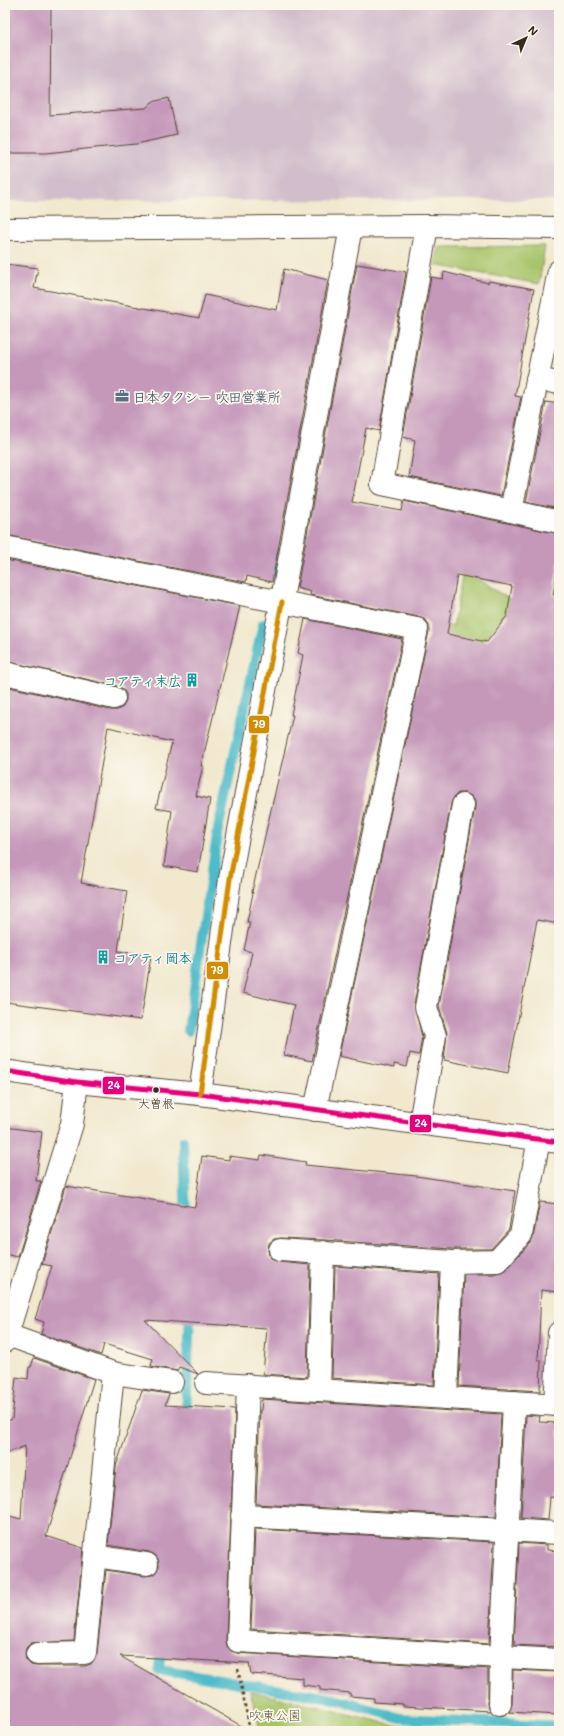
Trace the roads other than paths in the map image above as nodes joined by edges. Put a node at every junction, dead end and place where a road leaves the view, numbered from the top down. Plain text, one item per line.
1 (427, 226) junction
2 (351, 227) junction
3 (559, 228) edge
4 (5, 229) edge
5 (559, 271) edge
6 (537, 379) junction
7 (559, 383) edge
8 (511, 511) junction
9 (559, 522) edge
10 (5, 547) edge
11 (282, 602) junction
12 (5, 674) edge
13 (114, 698) dead end
14 (463, 805) dead end
15 (5, 1071) edge
16 (77, 1082) junction
17 (200, 1094) junction
18 (315, 1110) junction
19 (420, 1124) junction
20 (549, 1140) edge
21 (280, 1250) dead end
22 (323, 1252) junction
23 (452, 1262) junction
24 (559, 1333) edge
25 (6, 1336) edge
26 (113, 1373) junction
27 (172, 1382) dead end
28 (206, 1383) dead end
29 (248, 1385) junction
30 (319, 1390) junction
31 (446, 1398) junction
32 (514, 1402) junction
33 (557, 1405) edge
34 (242, 1516) junction
35 (507, 1530) junction
36 (559, 1533) edge
37 (95, 1556) junction
38 (147, 1564) dead end
39 (37, 1654) dead end
40 (501, 1657) junction
41 (559, 1660) edge
42 (500, 1704) dead end

1 - 2 street
1 - 3 street
1 - 8 street
2 - 4 street
2 - 11 street
5 - 6 street
6 - 7 street
6 - 8 street
8 - 9 street
10 - 11 street
11 - 17 street
11 - 18 street
12 - 13 street
14 - 19 street
15 - 16 street
16 - 17 street
16 - 25 street
17 - 18 street
18 - 19 street
19 - 20 street
20 - 23 street
21 - 22 street
22 - 23 street
22 - 30 street
23 - 31 street
24 - 33 street
25 - 26 street
26 - 27 street
26 - 37 street
28 - 29 street
29 - 30 street
29 - 34 street
30 - 31 street
31 - 32 street
32 - 33 street
32 - 35 street
34 - 35 street
34 - 40 street
35 - 36 street
35 - 40 street
37 - 38 street
37 - 39 street
40 - 41 street
40 - 42 street

